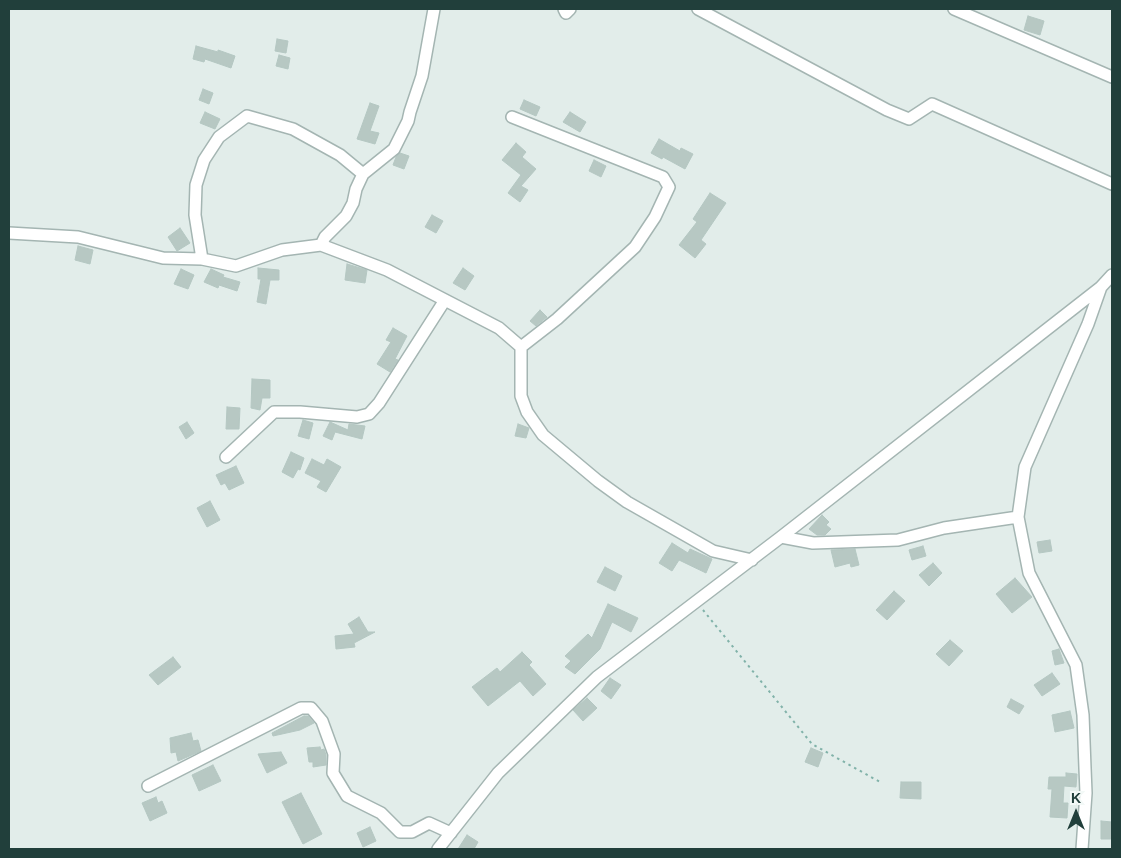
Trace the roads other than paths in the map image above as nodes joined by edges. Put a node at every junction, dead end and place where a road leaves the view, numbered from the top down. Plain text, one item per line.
1 (434, 9) edge
2 (564, 9) edge
3 (570, 9) edge
4 (698, 9) edge
5 (954, 9) edge
6 (1112, 77) edge
7 (512, 117) dead end
8 (363, 174) junction
9 (1112, 184) edge
10 (9, 233) edge
11 (321, 245) junction
12 (202, 259) junction
13 (1112, 275) edge
14 (1100, 287) junction
15 (445, 300) junction
16 (521, 347) junction
17 (226, 457) dead end
18 (1018, 517) junction
19 (781, 537) junction
20 (752, 560) junction
21 (148, 786) dead end
22 (450, 833) junction
23 (438, 849) edge
24 (1082, 849) edge

1 - 8 street
2 - 3 street
4 - 9 street
5 - 6 street
7 - 16 street
8 - 11 street
8 - 12 street
10 - 12 street
11 - 12 street
11 - 15 street
13 - 14 street
14 - 18 street
14 - 19 street
15 - 16 street
15 - 17 street
16 - 20 street
18 - 19 street
18 - 24 street
19 - 20 street
20 - 22 street
21 - 22 street
22 - 23 street

